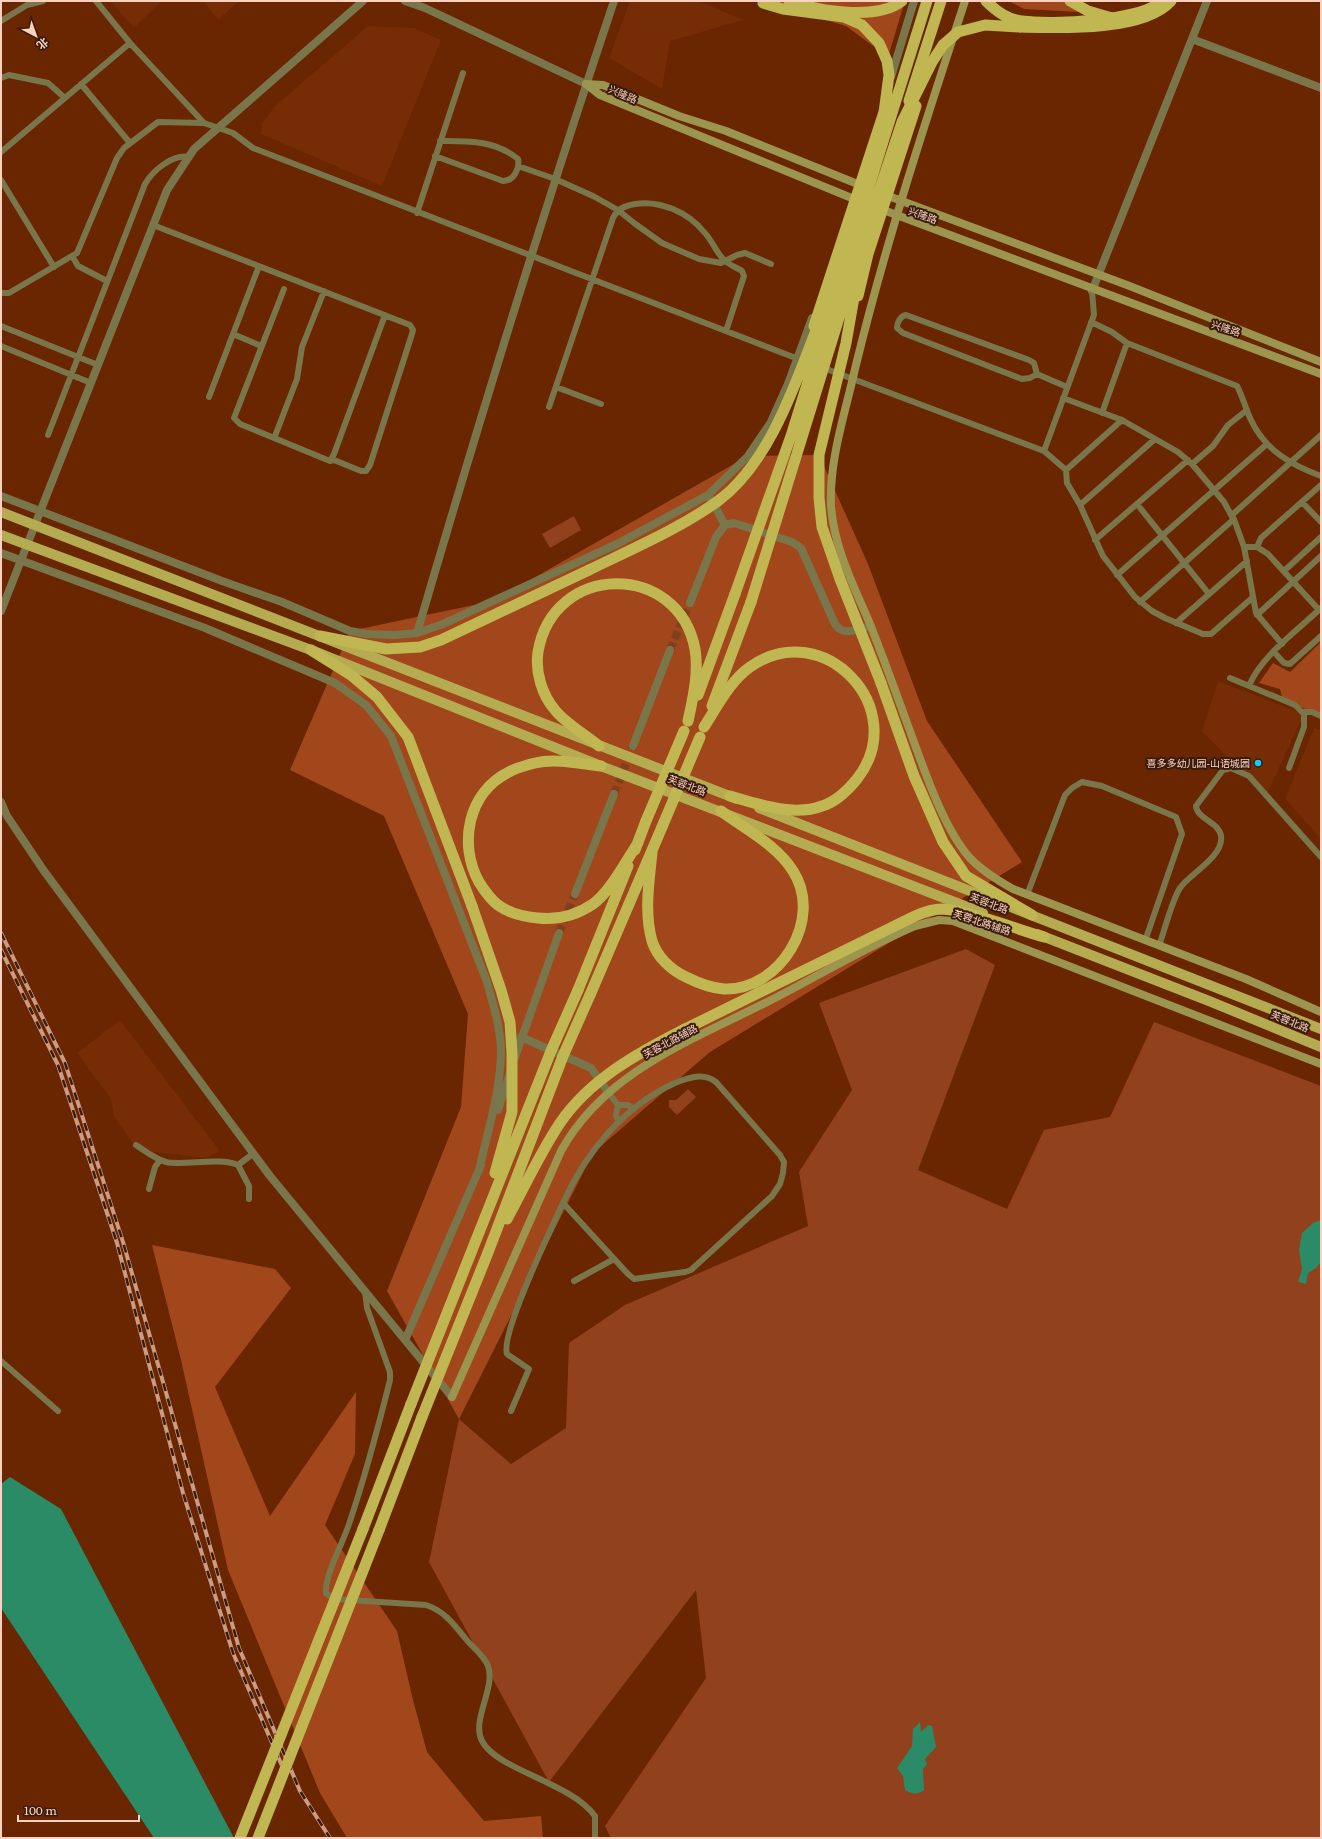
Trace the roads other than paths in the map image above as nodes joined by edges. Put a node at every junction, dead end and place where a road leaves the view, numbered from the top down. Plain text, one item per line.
1 (43, 1) edge
2 (96, 1) edge
3 (363, 1) edge
4 (405, 1) edge
5 (614, 1) edge
6 (760, 1) edge
7 (790, 1) edge
8 (902, 1) edge
9 (914, 1) edge
10 (927, 1) edge
11 (941, 1) edge
12 (965, 1) edge
13 (986, 1) edge
14 (1070, 1) edge
15 (1080, 1) edge
16 (1154, 1) edge
17 (1162, 1) edge
18 (1167, 1) edge
19 (1171, 1) edge
20 (1207, 1) edge
21 (1, 20) edge
22 (1192, 39) junction
23 (130, 42) junction
24 (463, 73) dead end
25 (926, 75) junction
26 (1, 78) edge
27 (81, 84) junction
28 (586, 84) junction
29 (1321, 88) edge
30 (64, 98) junction
31 (884, 112) junction
32 (902, 122) junction
33 (204, 123) junction
34 (220, 128) junction
35 (440, 141) junction
36 (130, 143) junction
37 (1, 152) edge
38 (435, 156) junction
39 (189, 157) junction
40 (877, 160) junction
41 (518, 166) junction
42 (555, 179) junction
43 (1, 180) edge
44 (858, 184) junction
45 (853, 199) junction
46 (902, 201) junction
47 (618, 210) junction
48 (417, 213) junction
49 (897, 216) junction
50 (153, 225) junction
51 (859, 235) junction
52 (72, 256) junction
53 (530, 256) junction
54 (726, 262) junction
55 (771, 264) dead end
56 (259, 266) junction
57 (54, 267) junction
58 (1099, 274) junction
59 (592, 279) junction
60 (107, 281) junction
61 (284, 289) dead end
62 (1092, 290) junction
63 (324, 291) junction
64 (1, 293) edge
65 (385, 315) junction
66 (1091, 322) junction
67 (1, 326) edge
68 (726, 331) junction
69 (233, 334) junction
70 (846, 343) junction
71 (1127, 343) junction
72 (1, 346) edge
73 (261, 346) junction
74 (78, 358) junction
75 (798, 359) junction
76 (1321, 362) edge
77 (98, 365) junction
78 (799, 374) junction
79 (1038, 374) junction
80 (1321, 374) edge
81 (71, 375) junction
82 (853, 379) junction
83 (91, 383) junction
84 (556, 387) junction
85 (1067, 387) junction
86 (209, 398) dead end
87 (1063, 398) junction
88 (601, 404) dead end
89 (549, 407) dead end
90 (1247, 410) junction
91 (1102, 413) junction
92 (1122, 420) junction
93 (48, 435) dead end
94 (1321, 435) edge
95 (275, 436) junction
96 (1155, 439) junction
97 (1267, 444) junction
98 (1044, 451) junction
99 (330, 461) junction
100 (1190, 462) junction
101 (1290, 463) junction
102 (1066, 470) junction
103 (1321, 476) edge
104 (1321, 485) edge
105 (1215, 491) junction
106 (708, 495) junction
107 (1, 496) edge
108 (1302, 502) junction
109 (1137, 504) junction
110 (1080, 505) junction
111 (40, 511) junction
112 (1, 512) edge
113 (1233, 517) junction
114 (1321, 522) edge
115 (34, 525) junction
116 (725, 525) junction
117 (1, 535) edge
118 (1162, 536) junction
119 (1321, 537) edge
120 (1095, 540) junction
121 (26, 545) junction
122 (1244, 547) junction
123 (1257, 547) junction
124 (1, 553) edge
125 (1321, 556) edge
126 (20, 561) junction
127 (1246, 561) junction
128 (1185, 562) junction
129 (1284, 571) junction
130 (1117, 575) junction
131 (1293, 582) junction
132 (1209, 594) junction
133 (1252, 598) junction
134 (1140, 602) junction
135 (690, 603) tunnel mouth
136 (1320, 609) edge
137 (1, 611) edge
138 (1257, 615) junction
139 (1176, 623) junction
140 (871, 626) junction
141 (417, 633) junction
142 (320, 636) junction
143 (1321, 636) edge
144 (1282, 644) junction
145 (311, 650) junction
146 (670, 650) tunnel mouth
147 (1274, 652) junction
148 (1230, 678) dead end
149 (1249, 686) junction
150 (1302, 712) junction
151 (1321, 716) edge
152 (686, 726) junction
153 (702, 732) junction
154 (599, 746) junction
155 (633, 746) tunnel mouth
156 (602, 766) junction
157 (1289, 768) dead end
158 (614, 794) tunnel mouth
159 (730, 796) junction
160 (1, 802) edge
161 (721, 811) junction
162 (638, 843) junction
163 (652, 853) junction
164 (1321, 857) edge
165 (574, 894) tunnel mouth
166 (1027, 895) junction
167 (1032, 915) junction
168 (559, 933) tunnel mouth
169 (1044, 937) junction
170 (1145, 941) junction
171 (1159, 946) junction
172 (1321, 1012) edge
173 (1321, 1029) edge
174 (521, 1038) junction
175 (1321, 1047) edge
176 (1321, 1064) edge
177 (608, 1092) junction
178 (618, 1105) junction
179 (634, 1109) junction
180 (619, 1122) junction
181 (136, 1145) dead end
182 (254, 1153) junction
183 (160, 1160) junction
184 (238, 1165) junction
185 (479, 1170) junction
186 (149, 1189) dead end
187 (249, 1199) dead end
188 (563, 1203) junction
189 (481, 1226) junction
190 (487, 1255) junction
191 (614, 1259) junction
192 (574, 1281) dead end
193 (365, 1290) junction
194 (406, 1338) junction
195 (1, 1361) edge
196 (452, 1397) joint
197 (58, 1411) dead end
198 (511, 1411) dead end
199 (240, 1838) edge
200 (258, 1838) edge
201 (595, 1838) edge

1 - 21 street
2 - 23 street
3 - 34 street
4 - 28 street
5 - 28 street
6 - 31 highway, bridge
7 - 8 highway
9 - 44 street
10 - 40 highway, bridge
11 - 32 highway, bridge
12 - 46 main road
13 - 17 highway, bridge
14 - 18 highway
15 - 16 highway
19 - 25 highway, bridge
20 - 22 street
22 - 29 street
22 - 58 street
23 - 27 street
23 - 33 street
24 - 35 street
25 - 32 highway, bridge
25 - 70 highway, bridge
26 - 30 street
27 - 30 street
27 - 36 street
28 - 42 street
28 - 44 main road, 兴隆路
28 - 45 main road, 兴隆路
30 - 37 street
31 - 40 highway, bridge
31 - 78 highway, bridge
32 - 51 highway, bridge
33 - 34 street
33 - 36 street
34 - 39 street
34 - 48 street
35 - 38 street
35 - 41 street
36 - 52 street
38 - 41 street
38 - 48 street
39 - 50 street
39 - 60 street
40 - 51 highway, bridge
41 - 42 street
42 - 47 street
42 - 53 street
43 - 57 street
44 - 45 street
44 - 46 main road, 兴隆路
45 - 49 main road, 兴隆路
45 - 75 street
46 - 49 main road
46 - 58 main road, 兴隆路
47 - 54 street
47 - 54 street
47 - 59 street
48 - 53 street
49 - 62 main road, 兴隆路
49 - 82 main road
50 - 56 street
50 - 77 street
51 - 70 highway, bridge
51 - 78 highway, bridge
51 - 152 highway, bridge
51 - 153 highway, bridge
52 - 57 street
52 - 60 street
53 - 59 street
53 - 141 street
54 - 55 street
54 - 68 street
56 - 63 street
56 - 69 street
57 - 64 street
58 - 62 street
58 - 76 main road, 兴隆路
59 - 68 street
59 - 84 street
60 - 74 street
61 - 73 street
62 - 66 street
62 - 80 main road, 兴隆路
63 - 65 street
63 - 95 street
65 - 99 street
65 - 99 street
66 - 71 street
66 - 85 street
67 - 74 street
68 - 75 street
69 - 73 street
69 - 86 street
70 - 167 highway, bridge
71 - 90 street
71 - 91 street
72 - 81 street
73 - 95 street
74 - 77 street
74 - 81 street
75 - 82 street
75 - 106 street
77 - 83 street
78 - 142 highway, bridge
79 - 79 street
79 - 85 street
81 - 83 street
81 - 93 street
82 - 98 street
82 - 140 main road
83 - 111 street
84 - 88 street
84 - 89 street
85 - 87 street
87 - 91 street
87 - 98 street
90 - 97 street
90 - 100 street
91 - 92 street
92 - 96 street
92 - 102 street
94 - 101 street
95 - 99 street
96 - 100 street
96 - 110 street
97 - 101 street
97 - 105 street
98 - 102 street
100 - 105 street
100 - 109 street
101 - 103 street
101 - 113 street
102 - 110 street
104 - 108 street
105 - 113 street
105 - 118 street
106 - 116 street
106 - 141 street
107 - 111 street
108 - 114 street
108 - 123 street
109 - 118 street
109 - 120 street
110 - 120 street
111 - 115 street
111 - 141 street
112 - 115 main road, 芙蓉北路
113 - 122 street
113 - 128 street
115 - 121 street
115 - 142 main road, 芙蓉北路
116 - 135 street
116 - 140 street
117 - 121 main road, 芙蓉北路
118 - 128 street
118 - 130 street
119 - 129 street
120 - 130 street
121 - 126 street
121 - 145 main road, 芙蓉北路
122 - 123 street
122 - 127 street
123 - 129 street
124 - 126 street
125 - 131 street
126 - 137 street
126 - 185 street
127 - 132 street
127 - 133 street
128 - 132 street
128 - 134 street
129 - 131 street
130 - 134 street
131 - 136 street
131 - 138 street
132 - 139 street
133 - 138 street
133 - 139 street
134 - 139 street
136 - 144 street
138 - 144 street
140 - 166 main road
142 - 154 main road, 芙蓉北路
143 - 147 street
144 - 147 street
145 - 156 main road, 芙蓉北路
145 - 189 highway, bridge
146 - 155 street
147 - 149 street
148 - 149 street
149 - 150 street
150 - 151 street
150 - 157 street
152 - 154 highway
152 - 162 highway, bridge
153 - 159 highway
153 - 163 highway, bridge
154 - 159 main road, 芙蓉北路
156 - 161 main road, 芙蓉北路
156 - 162 highway
158 - 165 street
159 - 167 main road, 芙蓉北路
160 - 182 street
161 - 163 highway
161 - 169 main road, 芙蓉北路
162 - 189 highway, bridge
163 - 190 highway, bridge
164 - 171 street
166 - 170 main road
166 - 170 street
167 - 173 main road, 芙蓉北路
168 - 174 street
169 - 175 main road, 芙蓉北路
169 - 190 highway, bridge
170 - 171 main road
171 - 172 main road
174 - 177 street
174 - 185 street
176 - 177 main road, 芙蓉北路辅路
177 - 178 street
177 - 196 main road, 芙蓉北路辅路
178 - 179 street
178 - 180 street
179 - 180 street
179 - 191 street
180 - 188 street
181 - 183 street
182 - 184 street
182 - 193 street
183 - 184 street
183 - 186 street
184 - 187 street
185 - 194 street
188 - 191 street
188 - 198 street
189 - 199 highway, bridge
190 - 200 highway, bridge
191 - 192 street
193 - 194 street
193 - 201 street
194 - 196 street
195 - 197 street

